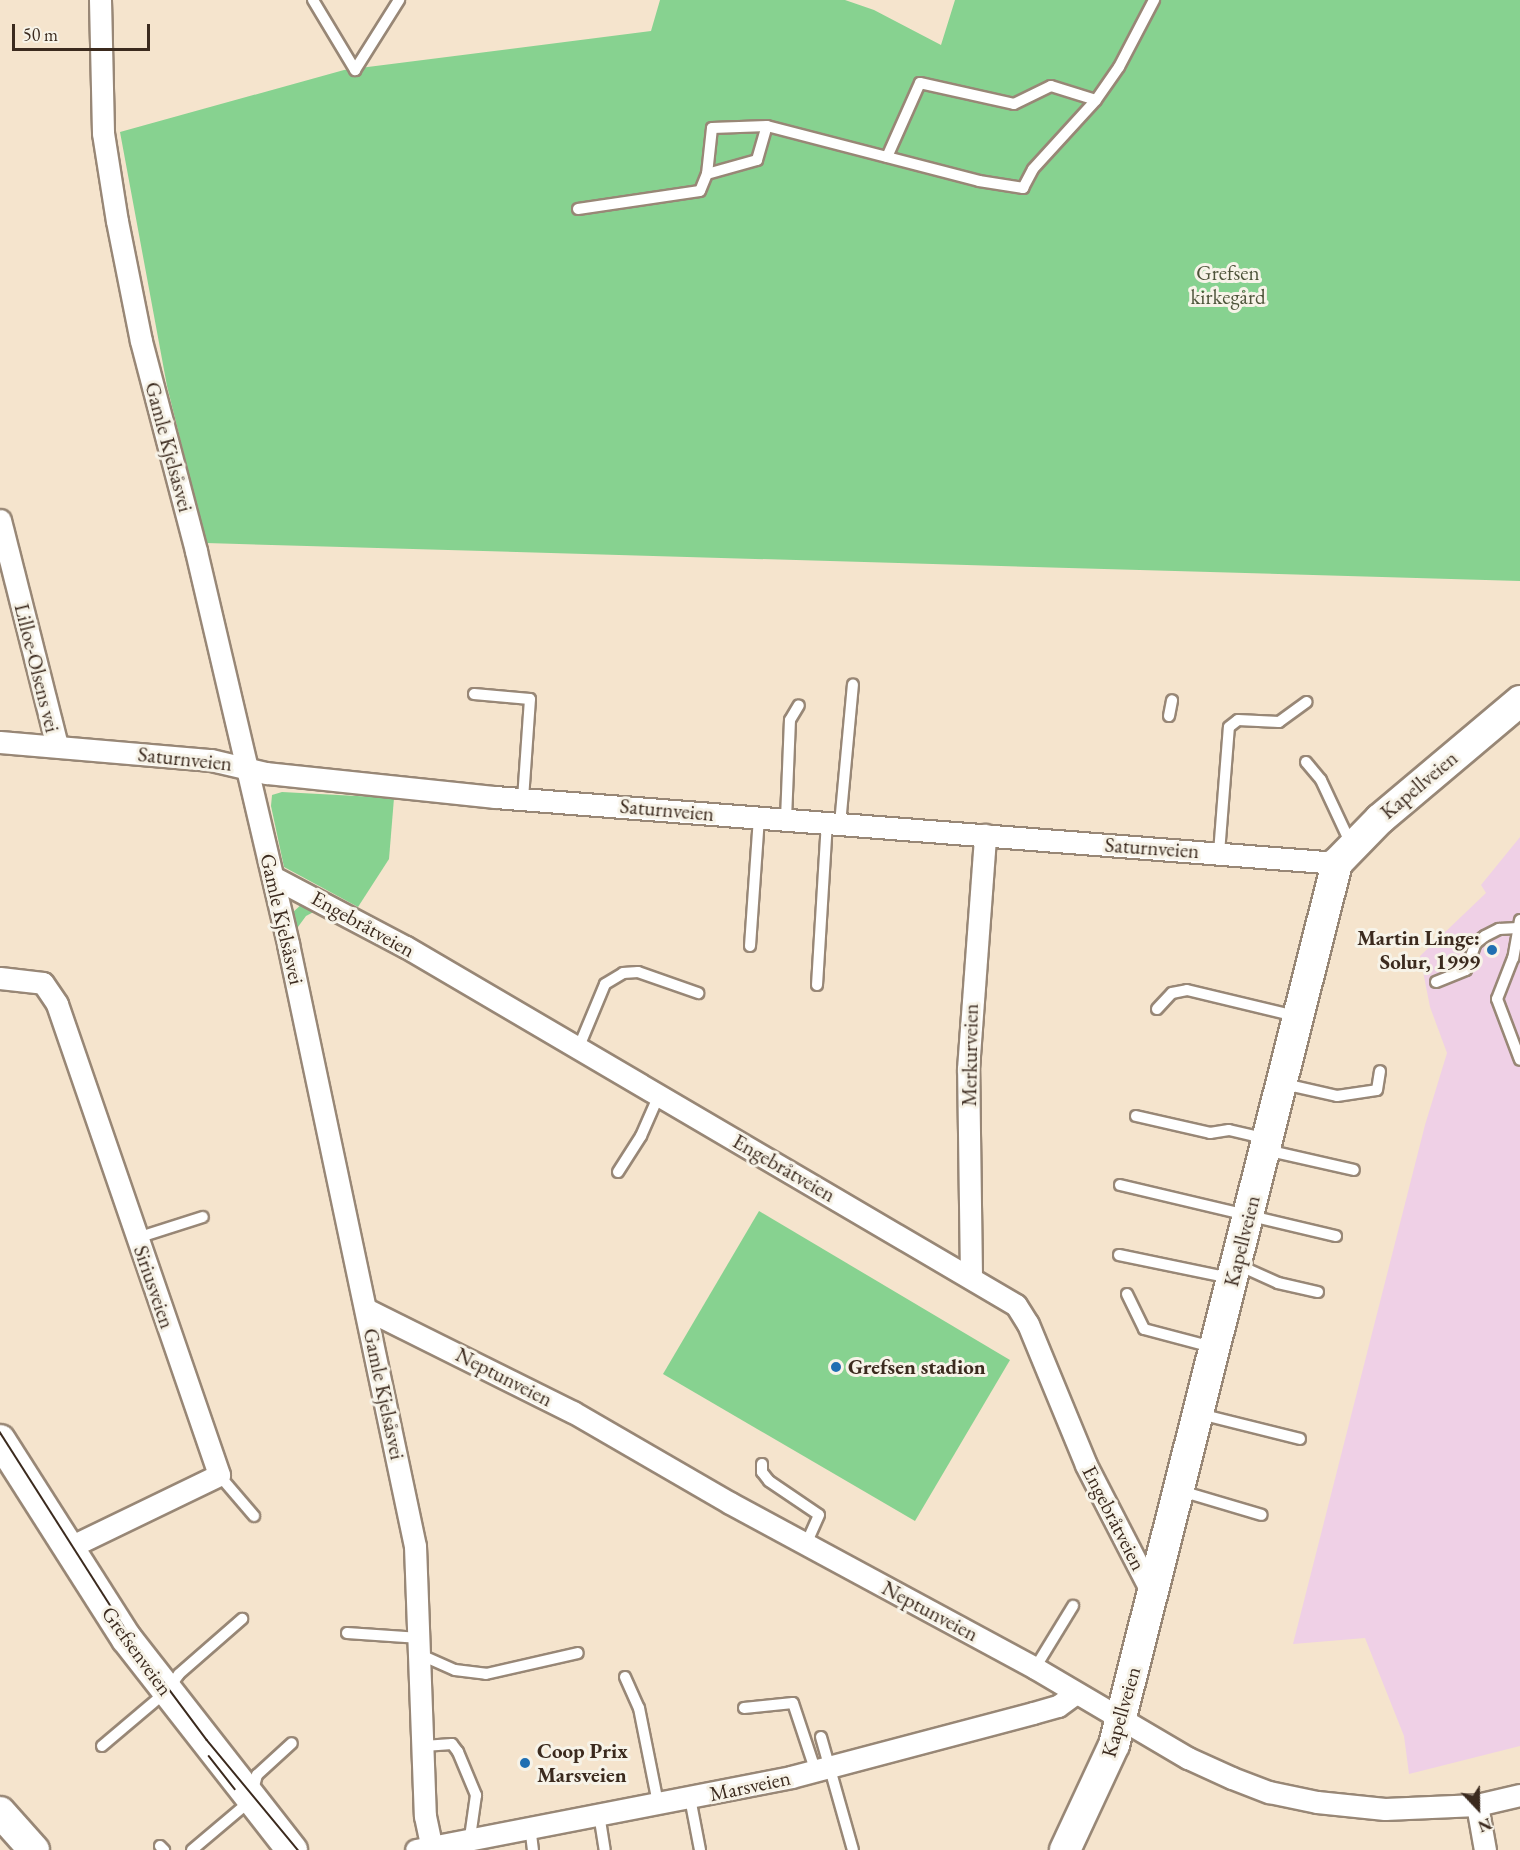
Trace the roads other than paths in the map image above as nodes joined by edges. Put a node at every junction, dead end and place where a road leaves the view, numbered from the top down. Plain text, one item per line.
1 (100, 0) edge
2 (313, 0) edge
3 (399, 0) edge
4 (1154, 0) edge
5 (1096, 100) junction
6 (767, 126) junction
7 (887, 157) junction
8 (707, 174) junction
9 (578, 209) dead end
10 (0, 520) edge
11 (853, 685) dead end
12 (474, 694) dead end
13 (1172, 700) dead end
14 (1520, 701) edge
15 (1307, 702) dead end
16 (799, 705) dead end
17 (1169, 716) dead end
18 (0, 742) edge
19 (57, 746) junction
20 (1306, 762) dead end
21 (245, 765) junction
22 (523, 798) junction
23 (748, 813) junction
24 (786, 819) junction
25 (834, 824) junction
26 (974, 832) junction
27 (1219, 853) junction
28 (1344, 854) junction
29 (273, 877) junction
30 (1519, 924) edge
31 (750, 946) dead end
32 (0, 978) edge
33 (1436, 982) dead end
34 (817, 985) dead end
35 (698, 993) dead end
36 (1157, 1009) dead end
37 (1298, 1016) junction
38 (578, 1050) junction
39 (1520, 1060) edge
40 (1380, 1071) dead end
41 (1282, 1084) junction
42 (659, 1095) junction
43 (1136, 1116) dead end
44 (1266, 1144) junction
45 (1353, 1170) dead end
46 (618, 1172) dead end
47 (1120, 1185) dead end
48 (1249, 1216) junction
49 (203, 1217) dead end
50 (1336, 1236) dead end
51 (137, 1238) junction
52 (1119, 1255) dead end
53 (1234, 1271) junction
54 (971, 1276) junction
55 (1318, 1292) dead end
56 (1127, 1294) dead end
57 (366, 1309) junction
58 (1215, 1347) junction
59 (1200, 1414) junction
60 (1300, 1439) dead end
61 (0, 1440) edge
62 (762, 1464) dead end
63 (219, 1474) junction
64 (1179, 1490) junction
65 (1262, 1515) dead end
66 (254, 1516) dead end
67 (806, 1544) junction
68 (66, 1549) junction
69 (1152, 1593) junction
70 (1073, 1606) dead end
71 (242, 1619) dead end
72 (347, 1634) dead end
73 (420, 1646) junction
74 (578, 1653) dead end
75 (1035, 1668) junction
76 (625, 1677) dead end
77 (166, 1692) junction
78 (1076, 1693) junction
79 (744, 1708) dead end
80 (1120, 1720) junction
81 (821, 1737) dead end
82 (292, 1743) dead end
83 (102, 1746) dead end
84 (424, 1746) junction
85 (823, 1770) junction
86 (1520, 1795) edge
87 (690, 1798) junction
88 (250, 1801) junction
89 (658, 1803) junction
90 (1477, 1805) junction
91 (599, 1814) junction
92 (4, 1823) edge
93 (530, 1826) junction
94 (470, 1837) junction
95 (423, 1847) edge
96 (34, 1850) edge
97 (192, 1850) edge
98 (292, 1850) edge
99 (533, 1850) edge
100 (605, 1850) edge
101 (700, 1850) edge
102 (853, 1850) edge
103 (1065, 1850) edge
104 (1485, 1850) edge

1 - 21 street, Gamle Kjelsåsvei
2 - 3 lane
4 - 5 lane
5 - 7 lane
5 - 7 lane
6 - 7 lane
6 - 8 lane
6 - 8 lane
8 - 9 lane
10 - 19 street, Lilloe-Olsens vei
11 - 25 lane
12 - 22 lane
13 - 17 lane
14 - 28 street, Kapellveien
15 - 27 lane
16 - 24 lane
18 - 19 street, Saturnveien
19 - 21 street, Saturnveien
20 - 28 lane
21 - 22 street, Saturnveien
21 - 29 street, Gamle Kjelsåsvei
22 - 23 street, Saturnveien
23 - 24 street, Saturnveien
23 - 31 lane
24 - 25 street, Saturnveien
25 - 26 street, Saturnveien
25 - 34 lane
26 - 27 street, Saturnveien
26 - 54 street, Merkurveien
27 - 28 street, Saturnveien
28 - 37 street, Kapellveien
29 - 38 street, Engebråtveien
29 - 57 street, Gamle Kjelsåsvei
30 - 33 lane
30 - 39 lane
32 - 51 street, Siriusveien
35 - 38 lane
36 - 37 lane
37 - 41 street, Kapellveien
38 - 42 street, Engebråtveien
40 - 41 lane
41 - 44 street, Kapellveien
42 - 46 lane
42 - 54 street, Engebråtveien
43 - 44 lane
44 - 45 lane
44 - 48 street, Kapellveien
47 - 48 lane
48 - 50 lane
48 - 53 street, Kapellveien
49 - 51 lane
51 - 63 street, Siriusveien
52 - 53 lane
53 - 55 lane
53 - 58 street, Kapellveien
54 - 69 street, Engebråtveien
56 - 58 lane
57 - 67 street, Neptunveien
57 - 73 street, Gamle Kjelsåsvei
58 - 59 street, Kapellveien
59 - 60 lane
59 - 64 street, Kapellveien
61 - 68 street, Grefsenveien
62 - 67 lane
63 - 66 lane
63 - 68 street
64 - 65 lane
64 - 69 street, Kapellveien
67 - 75 street, Neptunveien
68 - 77 street, Grefsenveien
69 - 80 street, Kapellveien
70 - 75 lane
71 - 77 lane
72 - 73 lane
73 - 74 lane
73 - 84 street, Gamle Kjelsåsvei
75 - 78 street, Neptunveien
76 - 89 lane
77 - 83 lane
77 - 88 street, Grefsenveien
78 - 80 street, Neptunveien
78 - 85 street, Marsveien
79 - 85 lane
80 - 90 street, Neptunveien
80 - 103 street, Kapellveien
81 - 85 lane
82 - 88 lane
84 - 94 lane
84 - 95 street, Gamle Kjelsåsvei
85 - 87 street, Marsveien
85 - 102 lane
86 - 90 street, Neptunveien
87 - 89 street, Marsveien
87 - 101 lane
88 - 97 lane
88 - 98 street, Grefsenveien
89 - 91 street, Marsveien
90 - 104 street
91 - 93 street, Marsveien
91 - 100 lane
92 - 96 street
93 - 94 street, Marsveien
93 - 99 lane
94 - 95 street, Marsveien

